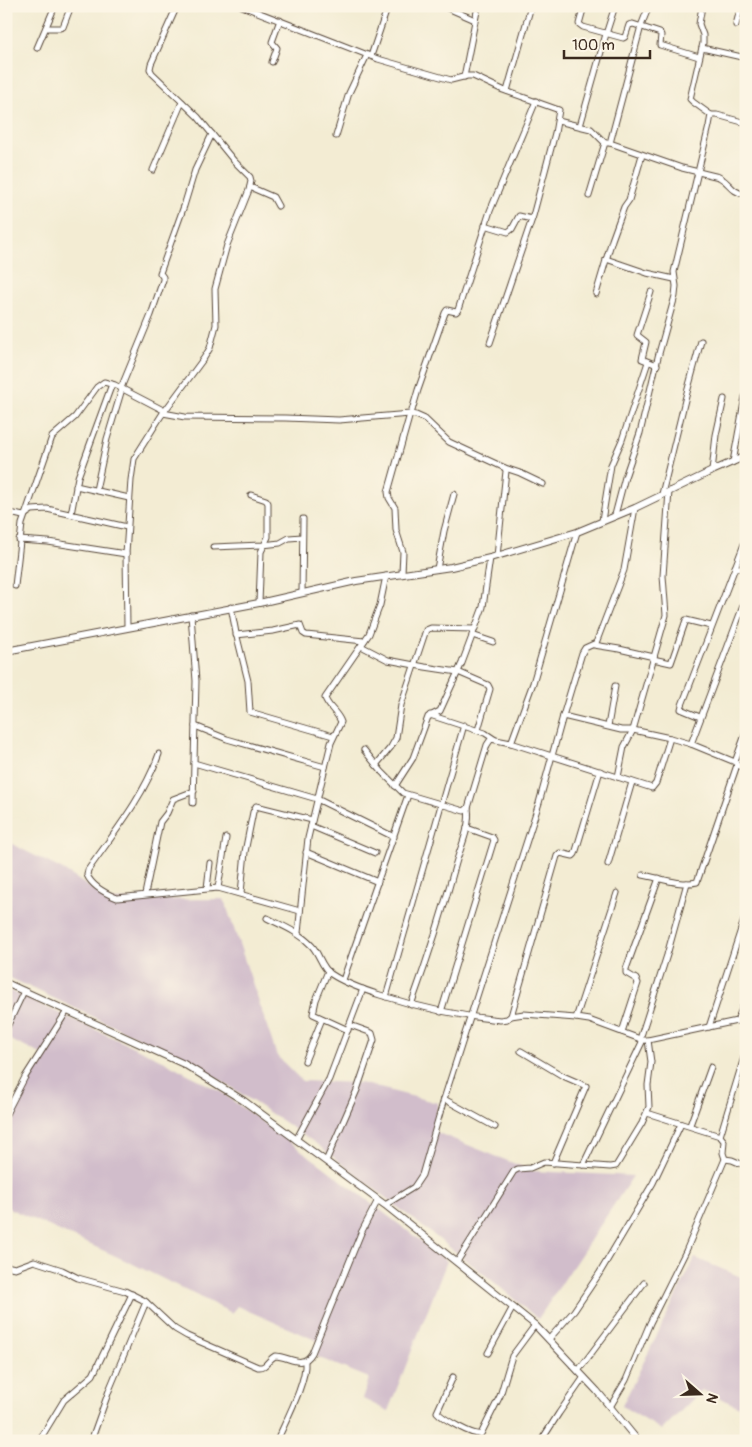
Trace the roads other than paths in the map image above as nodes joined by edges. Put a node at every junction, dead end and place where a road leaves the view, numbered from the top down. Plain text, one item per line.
1 (55, 6) edge
2 (71, 6) edge
3 (177, 6) edge
4 (242, 6) edge
5 (388, 6) edge
6 (443, 6) edge
7 (478, 6) edge
8 (531, 6) edge
9 (584, 6) edge
10 (616, 6) edge
11 (649, 6) edge
12 (702, 6) edge
13 (741, 6) edge
14 (280, 20) junction
15 (475, 20) junction
16 (736, 25) dead end
17 (641, 26) junction
18 (46, 28) junction
19 (606, 34) junction
20 (37, 48) dead end
21 (702, 48) junction
22 (369, 55) junction
23 (699, 57) junction
24 (746, 58) edge
25 (272, 62) dead end
26 (464, 77) junction
27 (507, 91) junction
28 (536, 101) junction
29 (182, 102) junction
30 (710, 115) junction
31 (746, 115) edge
32 (558, 121) junction
33 (745, 123) edge
34 (580, 126) junction
35 (212, 134) junction
36 (336, 136) dead end
37 (607, 143) junction
38 (642, 155) junction
39 (153, 170) dead end
40 (699, 173) junction
41 (250, 187) junction
42 (746, 195) edge
43 (589, 196) dead end
44 (278, 206) dead end
45 (532, 219) junction
46 (485, 225) junction
47 (606, 259) junction
48 (674, 279) junction
49 (651, 292) dead end
50 (596, 294) dead end
51 (701, 341) dead end
52 (490, 343) dead end
53 (648, 362) junction
54 (657, 364) junction
55 (112, 384) junction
56 (121, 389) junction
57 (745, 397) edge
58 (724, 399) dead end
59 (164, 412) junction
60 (410, 414) junction
61 (746, 456) edge
62 (733, 462) junction
63 (505, 468) junction
64 (712, 470) junction
65 (543, 484) dead end
66 (76, 486) junction
67 (96, 490) junction
68 (666, 493) junction
69 (454, 494) dead end
70 (251, 495) dead end
71 (130, 498) junction
72 (635, 508) junction
73 (6, 512) edge
74 (71, 514) junction
75 (25, 515) junction
76 (615, 515) junction
77 (302, 519) dead end
78 (602, 521) junction
79 (127, 527) junction
80 (577, 532) junction
81 (302, 537) junction
82 (19, 540) junction
83 (745, 542) edge
84 (263, 545) junction
85 (212, 547) dead end
86 (126, 554) junction
87 (493, 557) junction
88 (735, 567) junction
89 (437, 568) junction
90 (746, 570) edge
91 (402, 573) junction
92 (386, 576) junction
93 (14, 586) dead end
94 (302, 593) junction
95 (746, 598) edge
96 (259, 603) junction
97 (231, 607) junction
98 (191, 615) junction
99 (711, 626) junction
100 (127, 627) junction
101 (474, 629) junction
102 (236, 635) junction
103 (472, 635) junction
104 (494, 642) dead end
105 (363, 644) junction
106 (594, 645) junction
107 (6, 651) edge
108 (653, 658) junction
109 (415, 666) junction
110 (458, 672) junction
111 (615, 686) dead end
112 (429, 715) junction
113 (563, 716) junction
114 (700, 717) junction
115 (464, 725) junction
116 (195, 726) junction
117 (608, 726) junction
118 (478, 730) junction
119 (633, 730) junction
120 (746, 732) edge
121 (333, 736) junction
122 (670, 738) junction
123 (494, 739) junction
124 (511, 743) junction
125 (691, 744) junction
126 (364, 750) dead end
127 (159, 754) dead end
128 (553, 756) junction
129 (194, 763) junction
130 (736, 763) junction
131 (376, 765) junction
132 (325, 767) junction
133 (746, 768) edge
134 (600, 771) junction
135 (618, 777) junction
136 (632, 782) junction
137 (395, 786) junction
138 (194, 790) junction
139 (408, 796) junction
140 (317, 799) junction
141 (193, 803) dead end
142 (441, 804) junction
143 (468, 808) junction
144 (312, 823) junction
145 (467, 828) junction
146 (394, 837) junction
147 (226, 838) dead end
148 (306, 852) junction
149 (375, 853) dead end
150 (210, 863) dead end
151 (608, 864) dead end
152 (643, 875) dead end
153 (659, 878) junction
154 (378, 882) junction
155 (687, 883) junction
156 (206, 888) junction
157 (218, 888) junction
158 (617, 893) dead end
159 (145, 894) junction
160 (241, 894) junction
161 (300, 911) junction
162 (746, 914) edge
163 (267, 918) dead end
164 (298, 933) junction
165 (328, 971) junction
166 (344, 980) junction
167 (6, 983) edge
168 (363, 989) junction
169 (24, 991) junction
170 (386, 997) junction
171 (746, 999) edge
172 (411, 1005) junction
173 (67, 1011) junction
174 (441, 1012) junction
175 (511, 1016) junction
176 (471, 1017) junction
177 (576, 1018) junction
178 (322, 1019) junction
179 (746, 1019) edge
180 (736, 1021) junction
181 (709, 1027) junction
182 (349, 1028) junction
183 (6, 1029) edge
184 (622, 1032) junction
185 (644, 1040) junction
186 (520, 1050) dead end
187 (745, 1054) edge
188 (305, 1061) dead end
189 (711, 1067) dead end
190 (444, 1099) junction
191 (8, 1106) edge
192 (647, 1113) junction
193 (6, 1114) edge
194 (681, 1124) junction
195 (690, 1125) junction
196 (495, 1127) dead end
197 (720, 1136) junction
198 (296, 1140) junction
199 (725, 1159) junction
200 (326, 1161) junction
201 (553, 1163) junction
202 (583, 1165) junction
203 (746, 1166) edge
204 (378, 1200) junction
205 (385, 1205) junction
206 (457, 1262) junction
207 (6, 1266) edge
208 (644, 1283) dead end
209 (132, 1294) junction
210 (146, 1302) junction
211 (513, 1307) junction
212 (535, 1325) junction
213 (548, 1339) junction
214 (488, 1353) dead end
215 (306, 1361) junction
216 (578, 1371) junction
217 (453, 1377) dead end
218 (584, 1377) junction
219 (610, 1407) junction
220 (636, 1438) edge
221 (39, 1441) edge
222 (91, 1441) edge
223 (278, 1441) edge
224 (542, 1441) edge
225 (628, 1441) edge

1 - 18 street
2 - 18 street
3 - 29 street
4 - 14 street
5 - 22 street
6 - 15 street
7 - 15 street
8 - 27 street
9 - 19 street
10 - 19 street
11 - 17 street
12 - 21 street
13 - 16 street
14 - 22 street
14 - 25 street
15 - 26 street
17 - 19 street
17 - 23 street
17 - 37 street
18 - 20 street
19 - 34 street
21 - 23 street
21 - 24 street
22 - 26 street
22 - 36 street
23 - 30 street
26 - 27 street
27 - 28 street
28 - 32 street
28 - 46 street
29 - 35 street
29 - 39 street
30 - 33 street
30 - 40 street
31 - 33 street
32 - 34 street
32 - 45 street
34 - 37 street
35 - 41 street
35 - 56 street
37 - 38 street
37 - 43 street
38 - 40 street
38 - 47 street
40 - 42 street
40 - 48 street
41 - 44 street
41 - 59 street
45 - 46 street
45 - 52 street
46 - 60 street
47 - 48 street
47 - 50 street
48 - 54 street
49 - 53 street
51 - 68 street
53 - 54 street
53 - 78 street
54 - 76 street
55 - 56 street
55 - 66 street
55 - 75 street
56 - 59 street
56 - 67 street
57 - 62 street
58 - 64 street
59 - 60 street
59 - 71 street
60 - 63 street
60 - 91 street
61 - 62 street
62 - 64 street
63 - 65 street
63 - 87 street
64 - 68 street
66 - 67 street
66 - 74 street
67 - 71 street
68 - 72 street
68 - 108 street
69 - 89 street
70 - 84 street
71 - 79 street
72 - 76 street
72 - 106 street
73 - 75 street
74 - 75 street
74 - 79 street
75 - 82 street
76 - 78 street
77 - 81 street
78 - 80 street
79 - 86 street
80 - 87 street
80 - 124 street
81 - 84 street
81 - 94 street
82 - 86 street
82 - 93 street
83 - 88 street
84 - 85 street
84 - 96 street
86 - 100 street
87 - 89 street
87 - 101 street
88 - 90 street
88 - 99 street
89 - 91 street
91 - 92 street
92 - 94 street
92 - 105 street
94 - 96 street
95 - 114 street
96 - 97 street
97 - 98 street
97 - 102 street
98 - 100 street
98 - 116 street
99 - 108 street
99 - 114 street
100 - 107 street
101 - 103 street
101 - 109 street
102 - 105 street
102 - 121 street
103 - 104 street
103 - 110 street
105 - 109 street
105 - 121 street
106 - 108 street
106 - 113 street
108 - 119 street
109 - 110 street
109 - 131 street
110 - 112 street
110 - 118 street
111 - 117 street
112 - 115 street
112 - 137 street
113 - 117 street
113 - 128 street
114 - 125 street
115 - 118 street
115 - 142 street
116 - 129 street
116 - 132 street
117 - 119 street
118 - 123 street
119 - 122 street
119 - 135 street
120 - 130 street
121 - 132 street
122 - 125 street
122 - 136 street
123 - 124 street
123 - 143 street
124 - 128 street
125 - 130 street
126 - 131 street
127 - 159 street
128 - 134 street
128 - 176 street
129 - 138 street
129 - 140 street
130 - 133 street
130 - 155 street
131 - 137 street
132 - 140 street
134 - 135 street
134 - 175 street
135 - 136 street
136 - 151 street
137 - 139 street
138 - 141 street
138 - 159 street
139 - 142 street
139 - 146 street
140 - 144 street
140 - 146 street
142 - 143 street
142 - 170 street
143 - 145 street
144 - 148 street
144 - 149 street
144 - 160 street
145 - 172 street
145 - 174 street
146 - 154 street
147 - 157 street
148 - 154 street
148 - 161 street
150 - 156 street
152 - 153 street
153 - 155 street
153 - 184 street
154 - 166 street
155 - 185 street
156 - 157 street
156 - 159 street
157 - 160 street
158 - 177 street
160 - 161 street
161 - 164 street
162 - 181 street
163 - 164 street
164 - 165 street
165 - 166 street
165 - 178 street
166 - 168 street
167 - 169 street
168 - 170 street
168 - 182 street
169 - 173 street
169 - 183 street
170 - 172 street
171 - 180 street
172 - 174 street
173 - 191 street
173 - 198 street
174 - 176 street
175 - 176 street
175 - 177 street
176 - 190 street
177 - 184 street
178 - 182 street
178 - 188 street
179 - 180 street
180 - 181 street
181 - 185 street
182 - 198 street
182 - 200 street
184 - 185 street
185 - 192 street
185 - 202 street
186 - 201 street
187 - 197 street
189 - 195 street
190 - 196 street
190 - 205 street
191 - 193 street
192 - 194 street
192 - 202 street
194 - 195 street
194 - 213 street
195 - 197 street
197 - 199 street
198 - 200 street
199 - 203 street
199 - 219 street
200 - 204 street
201 - 202 street
201 - 206 street
204 - 205 street
204 - 215 street
205 - 206 street
206 - 211 street
207 - 209 street
208 - 216 street
209 - 210 street
209 - 221 street
210 - 215 street
210 - 222 street
211 - 212 street
211 - 214 street
212 - 213 street
212 - 217 street
213 - 216 street
215 - 223 street
216 - 218 street
218 - 219 street
218 - 224 street
219 - 220 street
220 - 225 street

